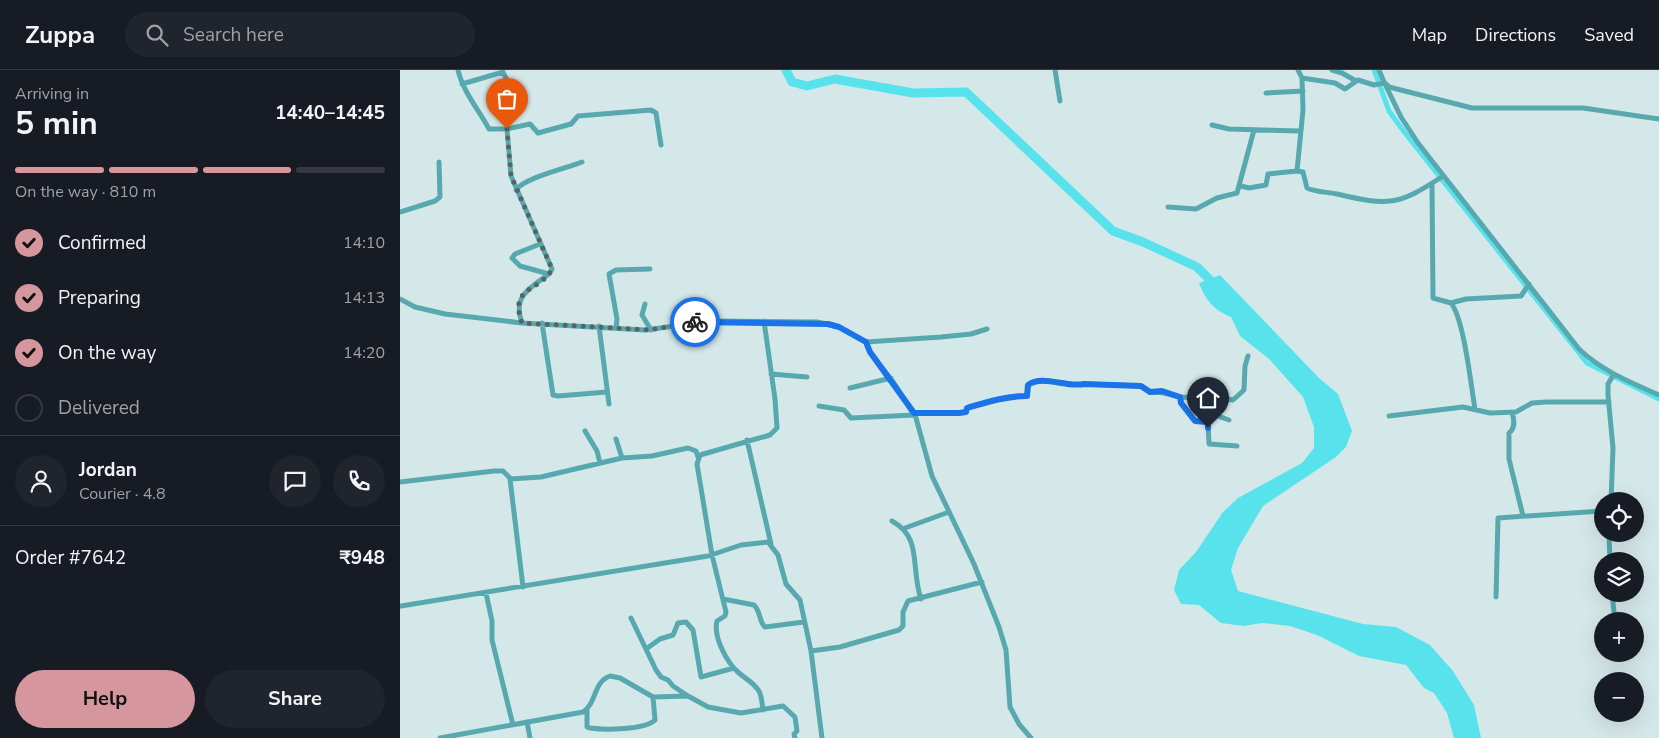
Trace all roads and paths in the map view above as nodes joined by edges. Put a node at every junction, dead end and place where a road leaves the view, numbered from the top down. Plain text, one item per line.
1 (458, 70) edge
2 (1055, 70) edge
3 (1298, 70) edge
4 (1332, 70) edge
5 (1378, 70) edge
6 (1342, 71) edge
7 (1302, 78) junction
8 (1356, 81) junction
9 (1382, 83) junction
10 (462, 84) junction
11 (512, 90) dead end
12 (1303, 91) junction
13 (1266, 93) dead end
14 (1060, 101) dead end
15 (1659, 119) edge
16 (1212, 125) dead end
17 (507, 129) junction
18 (1254, 130) junction
19 (1300, 131) junction
20 (661, 145) dead end
21 (439, 162) dead end
22 (582, 162) dead end
23 (1298, 171) junction
24 (1442, 177) junction
25 (1433, 182) junction
26 (1241, 186) junction
27 (516, 190) junction
28 (1168, 207) dead end
29 (400, 212) edge
30 (540, 244) junction
31 (650, 269) dead end
32 (549, 274) junction
33 (1527, 287) junction
34 (400, 299) edge
35 (1451, 303) junction
36 (645, 304) dead end
37 (522, 323) junction
38 (542, 323) junction
39 (764, 324) junction
40 (616, 328) junction
41 (599, 329) junction
42 (652, 330) junction
43 (986, 330) dead end
44 (866, 342) junction
45 (1248, 356) dead end
46 (771, 374) junction
47 (1613, 375) junction
48 (807, 377) dead end
49 (888, 379) junction
50 (850, 388) dead end
51 (607, 392) junction
52 (1659, 394) edge
53 (1180, 397) junction
54 (1207, 397) junction
55 (1609, 402) junction
56 (609, 404) dead end
57 (819, 406) dead end
58 (1475, 409) junction
59 (1512, 412) junction
60 (912, 415) junction
61 (1389, 416) dead end
62 (1230, 420) dead end
63 (585, 431) dead end
64 (616, 439) dead end
65 (747, 440) junction
66 (1237, 446) dead end
67 (698, 457) junction
68 (622, 458) junction
69 (600, 463) junction
70 (511, 479) junction
71 (400, 482) edge
72 (1611, 492) edge
73 (1594, 512) edge
74 (947, 513) junction
75 (1523, 516) junction
76 (892, 521) dead end
77 (905, 528) junction
78 (771, 544) junction
79 (712, 555) junction
80 (979, 583) junction
81 (523, 587) junction
82 (486, 593) junction
83 (1496, 597) dead end
84 (723, 599) junction
85 (921, 599) junction
86 (401, 606) edge
87 (631, 618) dead end
88 (804, 622) junction
89 (646, 649) junction
90 (811, 651) junction
91 (734, 668) junction
92 (688, 696) junction
93 (654, 697) junction
94 (587, 710) junction
95 (763, 710) junction
96 (527, 722) junction
97 (513, 725) junction
98 (440, 738) edge
99 (530, 738) edge
100 (795, 738) edge
101 (822, 738) edge
102 (1031, 738) edge

1 - 10 street
2 - 14 street
3 - 7 street
4 - 6 street
5 - 9 street
6 - 8 street
7 - 8 street
7 - 12 street
8 - 9 street
9 - 15 street
9 - 24 street
10 - 11 street
10 - 17 street
12 - 13 street
12 - 19 street
16 - 18 street
17 - 20 street
17 - 27 street
18 - 19 street
18 - 26 street
19 - 23 street
21 - 29 street
22 - 27 street
23 - 25 street
23 - 26 street
24 - 25 street
24 - 33 street
25 - 35 street
26 - 28 street
27 - 30 street
30 - 32 street
30 - 32 street
31 - 40 street
32 - 37 street
33 - 35 street
33 - 47 street
34 - 37 street
35 - 58 street
36 - 42 street
37 - 38 street
38 - 41 street
38 - 51 street
39 - 42 street
39 - 44 street
39 - 46 street
40 - 41 street
40 - 42 street
41 - 51 street
43 - 44 street
44 - 49 street
45 - 54 street
46 - 48 street
46 - 65 street
47 - 52 street
47 - 55 street
49 - 50 street
49 - 60 street
51 - 56 street
53 - 54 street
53 - 60 street
53 - 66 street
54 - 62 street
55 - 59 street
55 - 72 street
57 - 60 street
58 - 59 street
58 - 61 street
59 - 75 street
60 - 74 street
63 - 69 street
64 - 68 street
65 - 67 street
65 - 78 street
67 - 68 street
67 - 79 street
68 - 69 street
69 - 70 street
70 - 71 street
70 - 81 street
73 - 75 street
74 - 77 street
74 - 80 street
75 - 83 street
76 - 77 street
77 - 85 street
78 - 79 street
78 - 88 street
79 - 81 street
79 - 84 street
80 - 85 street
80 - 102 street
81 - 82 street
82 - 86 street
82 - 97 street
84 - 88 street
84 - 91 street
85 - 90 street
87 - 89 street
88 - 90 street
89 - 91 street
89 - 92 street
90 - 101 street
91 - 95 street
92 - 93 street
92 - 95 street
93 - 94 street
93 - 94 street
94 - 96 street
95 - 100 street
96 - 97 street
96 - 99 street
97 - 98 street

